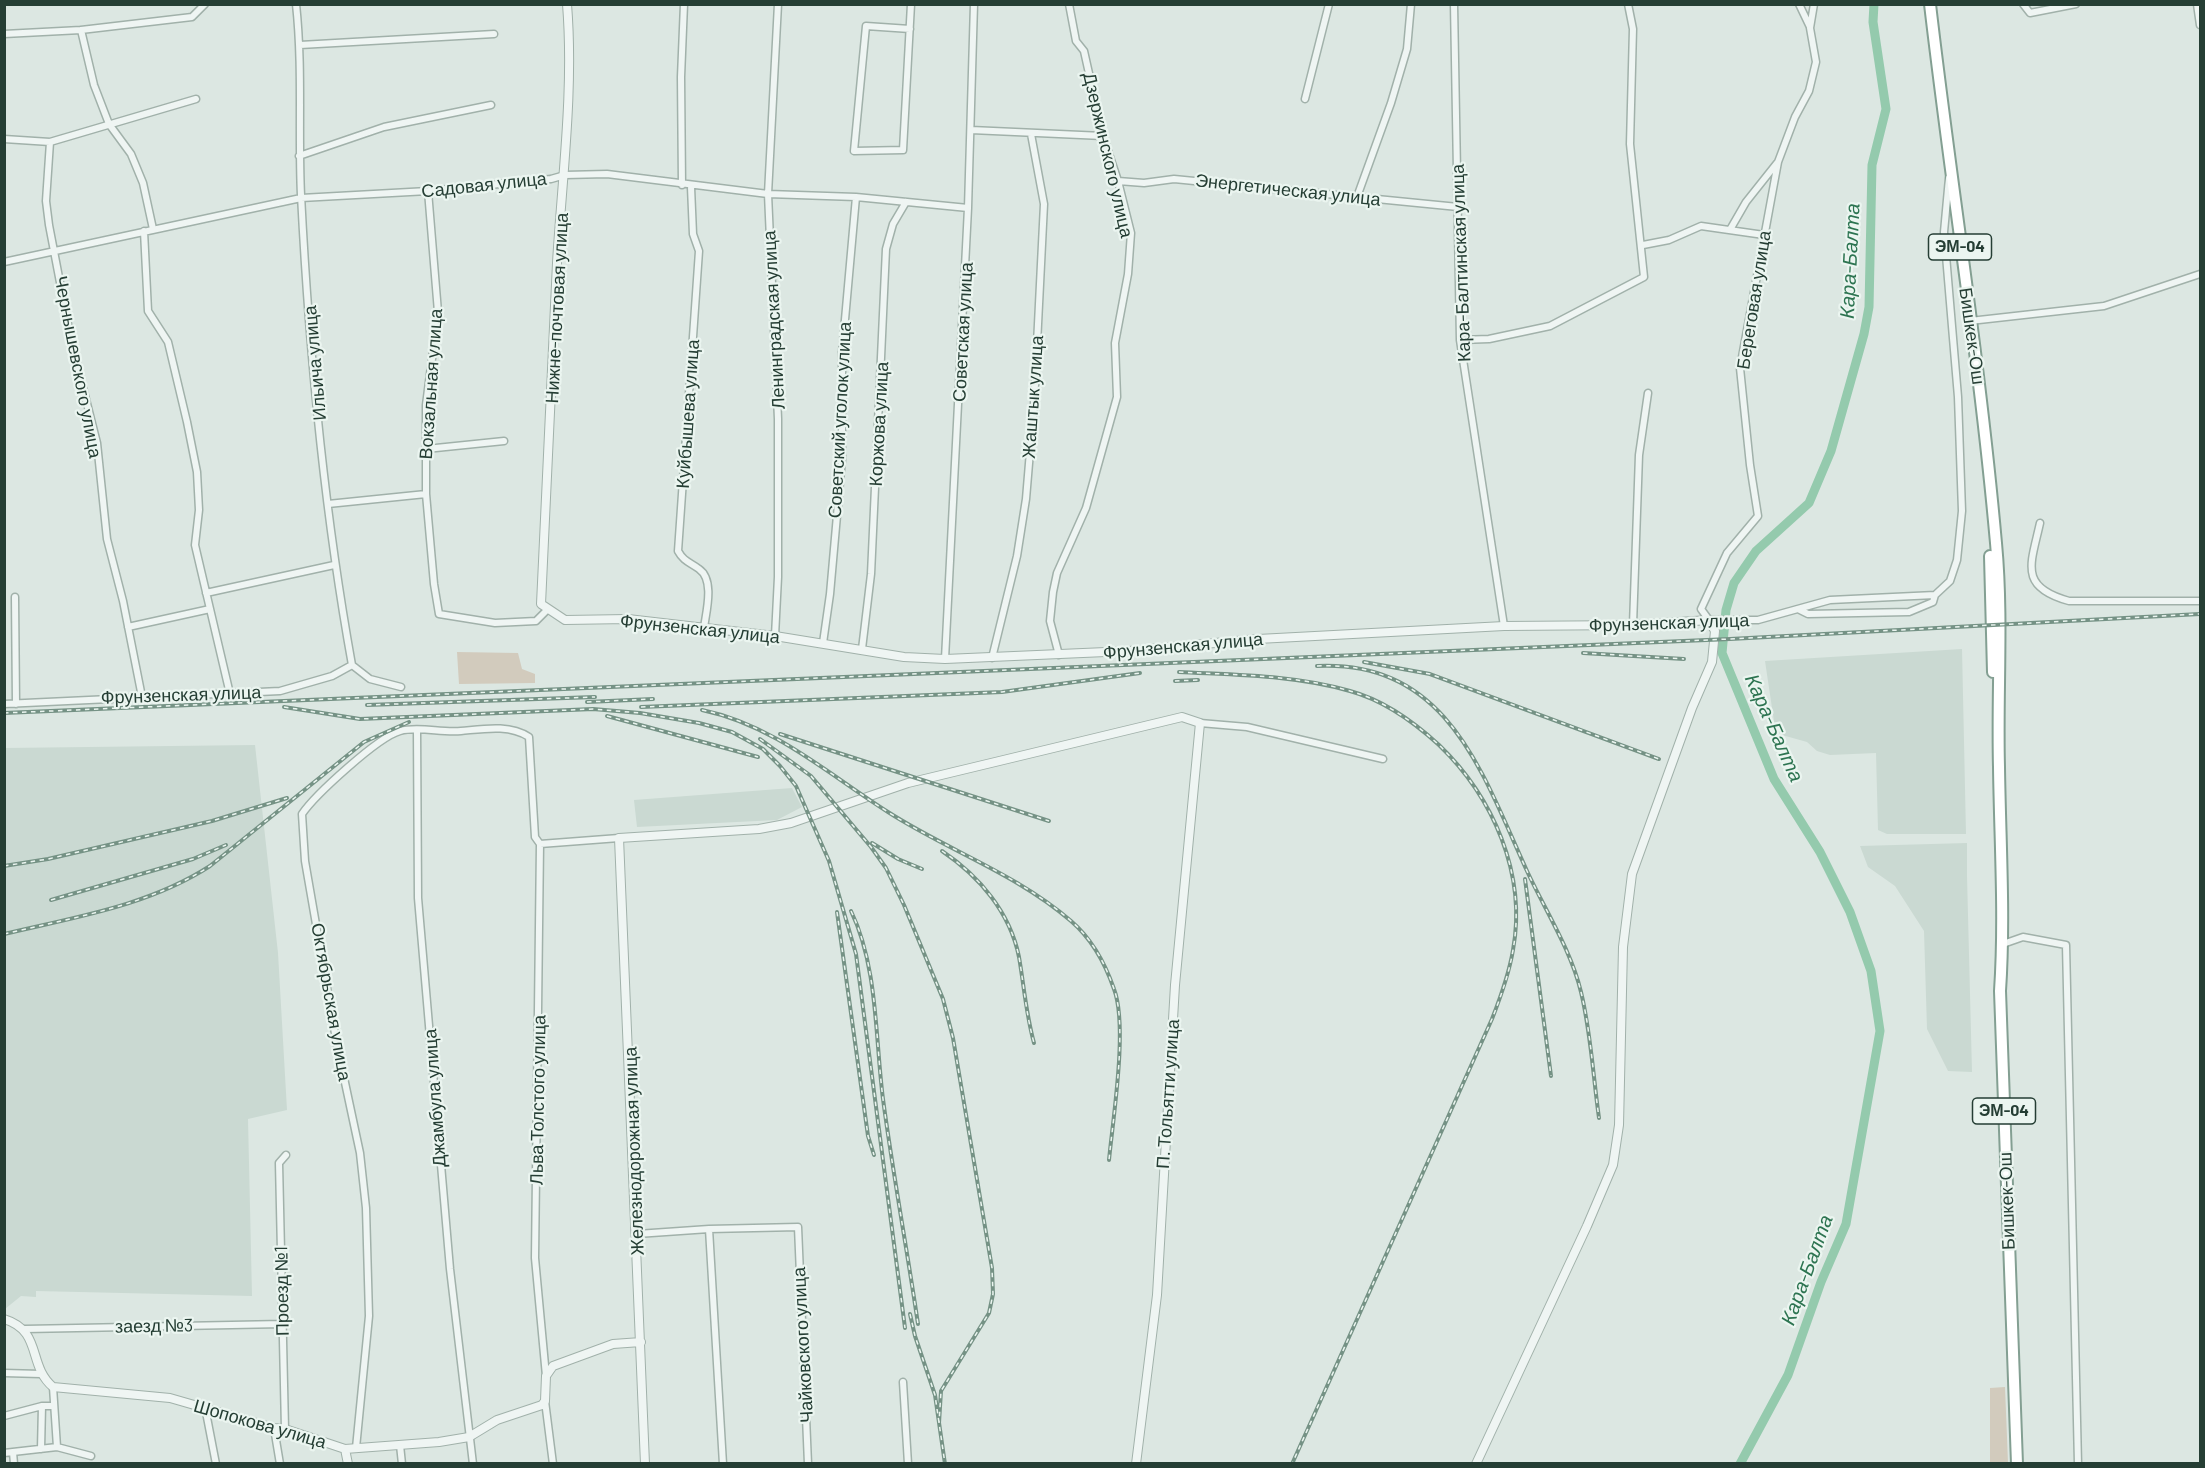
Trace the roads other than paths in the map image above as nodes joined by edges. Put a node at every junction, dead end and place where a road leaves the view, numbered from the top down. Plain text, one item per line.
1 (205, 4) edge
2 (296, 4) edge
3 (567, 4) edge
4 (684, 4) edge
5 (778, 4) edge
6 (911, 4) edge
7 (974, 4) edge
8 (1069, 4) edge
9 (1329, 4) edge
10 (1411, 4) edge
11 (1454, 4) edge
12 (1628, 4) edge
13 (1799, 4) edge
14 (1814, 4) edge
15 (1930, 4) edge
16 (2023, 4) edge
17 (2076, 4) edge
18 (2197, 4) edge
19 (2200, 25) edge
20 (1810, 28) junction
21 (910, 29) junction
22 (81, 30) junction
23 (4, 34) edge
24 (494, 34) dead end
25 (300, 45) junction
26 (196, 99) dead end
27 (1305, 99) dead end
28 (491, 105) dead end
29 (108, 124) junction
30 (971, 130) junction
31 (1031, 134) junction
32 (1103, 136) junction
33 (4, 139) edge
34 (50, 142) junction
35 (299, 156) junction
36 (1778, 162) junction
37 (1949, 171) junction
38 (564, 175) junction
39 (1118, 181) junction
40 (682, 185) junction
41 (691, 187) junction
42 (428, 191) junction
43 (768, 194) junction
44 (856, 197) junction
45 (1357, 197) junction
46 (301, 198) junction
47 (906, 202) junction
48 (1458, 207) junction
49 (968, 208) junction
50 (1731, 228) junction
51 (153, 229) junction
52 (144, 231) junction
53 (1764, 235) junction
54 (1643, 245) junction
55 (55, 249) junction
56 (4, 262) edge
57 (2200, 274) edge
58 (1970, 321) junction
59 (1460, 340) junction
60 (1648, 393) dead end
61 (504, 441) dead end
62 (426, 449) junction
63 (426, 494) junction
64 (328, 504) junction
65 (2040, 523) dead end
66 (334, 565) junction
67 (206, 593) junction
68 (1935, 595) junction
69 (15, 597) dead end
70 (2200, 601) edge
71 (210, 609) junction
72 (1798, 609) junction
73 (547, 610) junction
74 (1709, 620) junction
75 (1633, 625) junction
76 (1504, 626) junction
77 (128, 627) junction
78 (704, 628) junction
79 (775, 636) junction
80 (823, 643) junction
81 (862, 649) junction
82 (1059, 655) junction
83 (992, 658) junction
84 (945, 659) junction
85 (352, 664) junction
86 (401, 687) dead end
87 (230, 694) junction
88 (142, 697) junction
89 (4, 704) edge
90 (16, 704) junction
91 (1200, 723) junction
92 (417, 730) junction
93 (529, 736) joint
94 (1383, 759) dead end
95 (619, 838) junction
96 (540, 844) junction
97 (2003, 944) junction
98 (286, 1155) dead end
99 (710, 1229) junction
100 (637, 1234) junction
101 (4, 1319) edge
102 (283, 1324) junction
103 (25, 1329) junction
104 (641, 1342) junction
105 (4, 1373) edge
106 (41, 1374) junction
107 (546, 1376) junction
108 (903, 1382) dead end
109 (53, 1387) junction
110 (545, 1401) junction
111 (42, 1406) junction
112 (53, 1406) junction
113 (205, 1407) junction
114 (4, 1416) edge
115 (274, 1428) junction
116 (285, 1429) junction
117 (469, 1437) junction
118 (400, 1444) junction
119 (57, 1447) junction
120 (356, 1448) junction
121 (41, 1449) junction
122 (345, 1449) junction
123 (13, 1452) junction
124 (4, 1453) edge
125 (91, 1456) dead end
126 (14, 1464) edge
127 (216, 1464) edge
128 (280, 1464) edge
129 (348, 1464) edge
130 (402, 1464) edge
131 (473, 1464) edge
132 (553, 1464) edge
133 (645, 1464) edge
134 (723, 1464) edge
135 (808, 1464) edge
136 (908, 1464) edge
137 (1136, 1464) edge
138 (1476, 1464) edge
139 (2017, 1464) edge
140 (2078, 1464) edge

1 - 22 street
2 - 25 street, Ильича улица
3 - 38 street, Нижне-почтовая улица
4 - 40 street
5 - 43 street, Ленинградская улица
6 - 21 street
7 - 30 street, Советская улица
8 - 32 street, Дзержинского улица
9 - 27 street
10 - 45 street
11 - 48 street, Кара-Балтинская улица
12 - 54 street
13 - 20 street
14 - 20 street, Береговая улица
15 - 37 highway, Бишкек-Ош / ЭМ-04
16 - 17 street
18 - 19 street
20 - 36 street, Береговая улица
21 - 21 street
22 - 23 street
22 - 29 street
24 - 25 street
25 - 35 street, Ильича улица
26 - 29 street
28 - 35 street
29 - 34 street
29 - 51 street
30 - 31 street
30 - 49 street, Советская улица
31 - 32 street
31 - 83 street, Жаштык улица
32 - 39 street, Дзержинского улица
33 - 34 street
34 - 55 street, Чернышевского улица
35 - 46 street, Ильича улица
36 - 50 street
36 - 53 street, Береговая улица
37 - 58 highway, Бишкек-Ош / ЭМ-04
37 - 68 street
38 - 40 street, Садовая улица
38 - 42 street, Садовая улица
38 - 73 street, Нижне-почтовая улица
39 - 45 street, Энергетическая улица
39 - 82 street, Дзержинского улица
40 - 41 street, Садовая улица
41 - 43 street, Садовая улица
41 - 78 street, Куйбышева улица
42 - 46 street, Садовая улица
42 - 62 street, Вокзальная улица
43 - 44 street, Садовая улица
43 - 79 street, Ленинградская улица
44 - 47 street, Садовая улица
44 - 80 street, Советский уголок улица
45 - 48 street, Энергетическая улица
46 - 51 street, Садовая улица
46 - 64 street, Ильича улица
47 - 49 street, Садовая улица
47 - 81 street, Коржова улица
48 - 59 street, Кара-Балтинская улица
49 - 84 street, Советская улица
50 - 53 street
50 - 54 street
51 - 52 street, Садовая улица
52 - 55 street, Садовая улица
52 - 67 street
53 - 74 street, Береговая улица
54 - 59 street
55 - 56 street, Садовая улица
55 - 77 street, Чернышевского улица
57 - 58 street
58 - 97 highway, Бишкек-Ош / ЭМ-04
59 - 76 street, Кара-Балтинская улица
60 - 75 street
61 - 62 street
62 - 63 street, Вокзальная улица
63 - 64 street
63 - 73 street, Вокзальная улица
64 - 66 street, Ильича улица
65 - 70 street
66 - 67 street
66 - 85 street, Ильича улица
67 - 71 street
68 - 72 street, Фрунзенская улица
68 - 72 street
69 - 90 street
71 - 77 street
71 - 87 street
72 - 74 street, Фрунзенская улица
73 - 78 street, Фрунзенская улица
74 - 75 street, Фрунзенская улица
74 - 138 street
75 - 76 street, Фрунзенская улица
76 - 82 street, Фрунзенская улица
77 - 88 street, Чернышевского улица
78 - 79 street, Фрунзенская улица
79 - 80 street, Фрунзенская улица
80 - 81 street, Фрунзенская улица
81 - 84 street, Фрунзенская улица
82 - 83 street, Фрунзенская улица
83 - 84 street, Фрунзенская улица
85 - 86 street
85 - 87 street, Фрунзенская улица
87 - 88 street, Фрунзенская улица
88 - 90 street, Фрунзенская улица
89 - 90 street, Фрунзенская улица
91 - 94 street
91 - 95 street
91 - 137 street, П. Тольятти улица
92 - 93 street, Октябрьская улица
92 - 117 street, Джамбула улица
92 - 120 street, Октябрьская улица
93 - 96 street, Льва Толстого улица
95 - 96 street
95 - 100 street, Железнодорожная улица
96 - 107 street, Льва Толстого улица
97 - 139 highway, Бишкек-Ош / ЭМ-04
97 - 140 street
98 - 102 street, Проезд №1
99 - 100 street
99 - 134 street
99 - 135 street, Чайковского улица
100 - 104 street, Железнодорожная улица
101 - 103 street
102 - 103 street, заезд №3
102 - 116 street, Проезд №1
103 - 106 street
104 - 107 street
104 - 133 street, Железнодорожная улица
105 - 106 street
106 - 109 street
107 - 110 street, Льва Толстого улица
108 - 136 street
109 - 112 street
109 - 113 street, Шопокова улица
110 - 117 street, Шопокова улица
110 - 132 street, Льва Толстого улица
111 - 112 street
111 - 114 street
111 - 121 street
112 - 119 street
113 - 115 street, Шопокова улица
113 - 127 street
115 - 116 street, Шопокова улица
115 - 128 street
116 - 122 street, Шопокова улица
117 - 118 street, Шопокова улица
117 - 131 street, Джамбула улица
118 - 120 street, Шопокова улица
118 - 130 street
119 - 121 street
119 - 125 street
120 - 122 street, Шопокова улица
121 - 123 street
122 - 129 street
123 - 124 street
123 - 126 street

